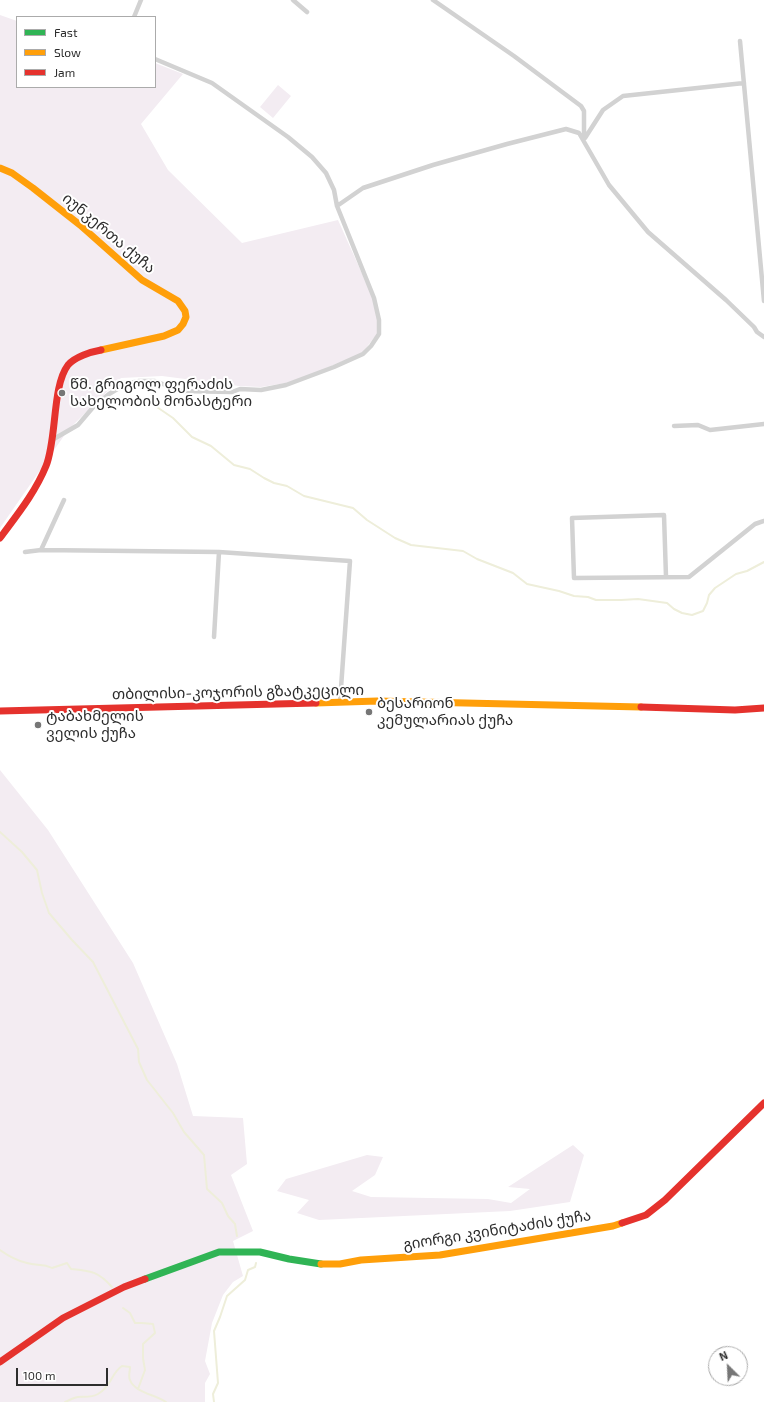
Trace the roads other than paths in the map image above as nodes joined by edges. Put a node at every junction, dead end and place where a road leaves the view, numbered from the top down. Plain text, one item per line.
1 (142, 0) edge
2 (293, 0) edge
3 (433, 0) edge
4 (307, 12) dead end
5 (134, 16) edge
6 (740, 41) dead end
7 (156, 59) edge
8 (744, 83) junction
9 (584, 140) junction
10 (0, 168) edge
11 (337, 206) junction
12 (764, 300) edge
13 (764, 337) edge
14 (764, 424) edge
15 (674, 426) dead end
16 (52, 440) junction
17 (64, 500) dead end
18 (764, 521) edge
19 (0, 538) edge
20 (41, 550) junction
21 (25, 552) dead end
22 (219, 552) junction
23 (666, 577) junction
24 (214, 637) dead end
25 (340, 702) junction
26 (764, 708) edge
27 (0, 711) edge
28 (764, 1103) edge
29 (2, 1360) edge

1 - 5 street
2 - 4 street
3 - 9 street
6 - 8 street
7 - 11 street
8 - 9 street
8 - 12 street
9 - 11 street
9 - 13 street
10 - 16 main road, იუნკერთა ქუჩა
11 - 16 street
14 - 15 street
16 - 19 main road, იუნკერთა ქუჩა
17 - 20 street
18 - 23 street
20 - 21 street
20 - 22 street
22 - 24 street
22 - 25 street
23 - 23 street
25 - 26 main road, თბილისი-კოჯორის გზატკეცილი
25 - 27 main road, თბილისი-კოჯორის გზატკეცილი
28 - 29 main road, გიორგი კვინიტაძის ქუჩა

